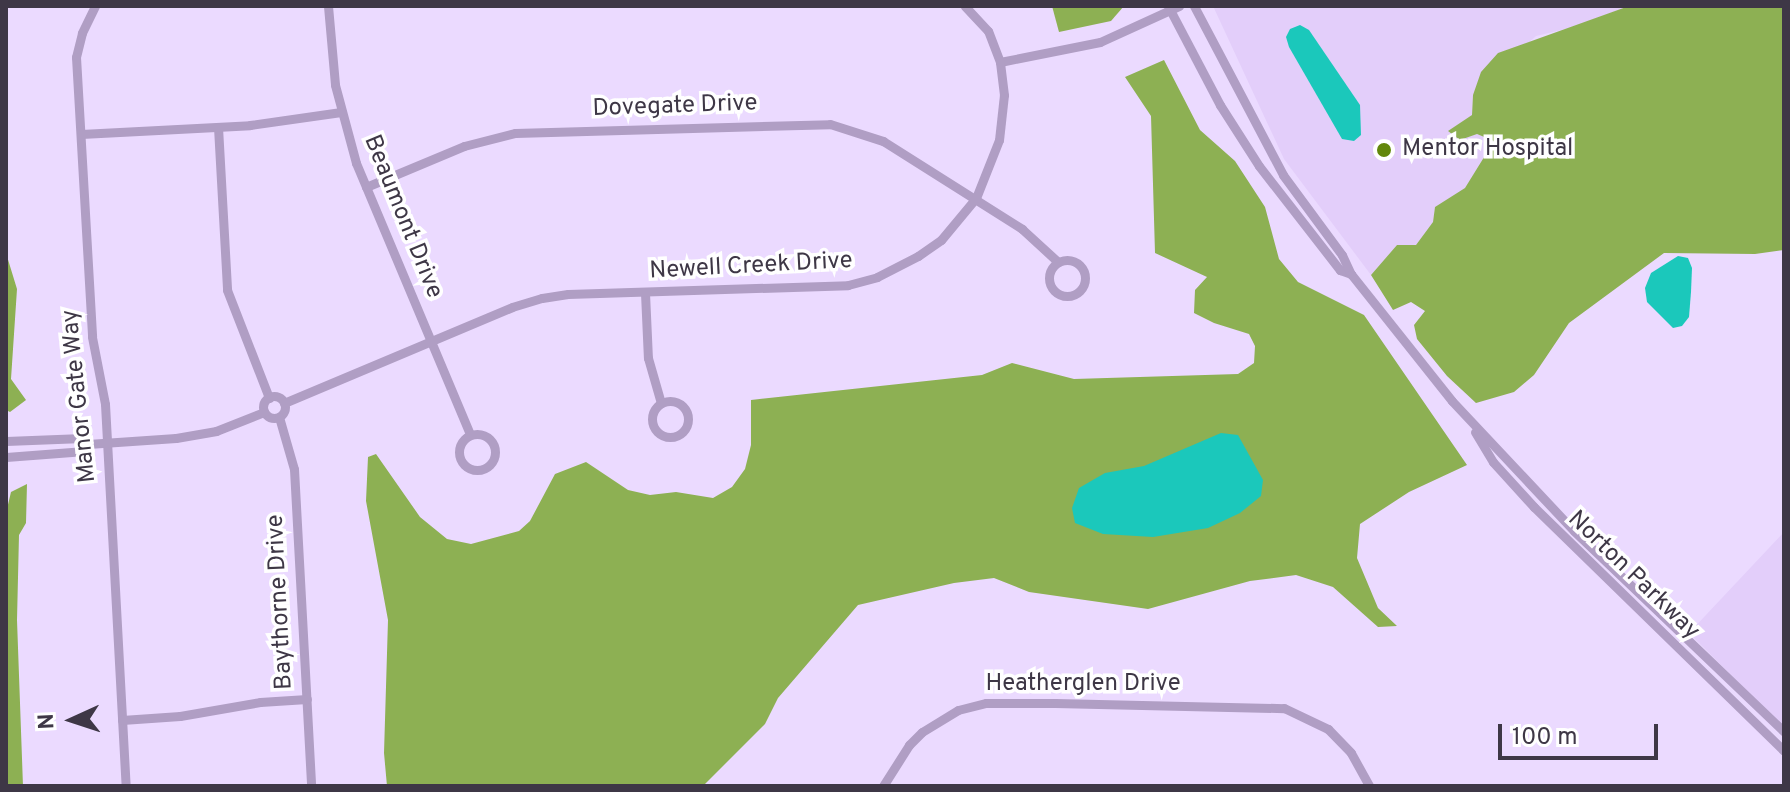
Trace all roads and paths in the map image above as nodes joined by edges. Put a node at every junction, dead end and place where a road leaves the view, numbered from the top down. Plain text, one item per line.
1 (95, 6) edge
2 (328, 6) edge
3 (965, 6) edge
4 (1194, 6) edge
5 (1172, 7) edge
6 (1000, 62) junction
7 (341, 112) junction
8 (218, 127) junction
9 (81, 134) junction
10 (366, 187) junction
11 (976, 198) junction
12 (1058, 262) junction
13 (1351, 274) junction
14 (645, 293) junction
15 (431, 341) junction
16 (269, 398) junction
17 (284, 403) junction
18 (661, 403) junction
19 (264, 412) junction
20 (279, 417) junction
21 (1467, 418) junction
22 (470, 434) junction
23 (6, 441) edge
24 (107, 443) junction
25 (88, 444) junction
26 (6, 457) edge
27 (307, 699) junction
28 (122, 720) junction
29 (1784, 732) edge
30 (1784, 751) edge
31 (126, 786) edge
32 (311, 786) edge
33 (883, 786) edge
34 (1369, 786) edge

1 - 9 street, Manor Gate Way
2 - 7 street, Beaumont Drive
3 - 6 street
4 - 13 street, Norton Parkway
5 - 6 street
5 - 13 street, Norton Parkway
6 - 11 street, Newell Creek Drive
7 - 8 street
7 - 10 street, Beaumont Drive
8 - 9 street
8 - 16 street
9 - 24 street, Manor Gate Way
10 - 11 street, Dovegate Drive
10 - 15 street, Beaumont Drive
11 - 12 street, Dovegate Drive
11 - 14 street, Newell Creek Drive
12 - 12 street
13 - 21 street, Norton Parkway
14 - 15 street, Newell Creek Drive
14 - 18 street
15 - 17 street, Newell Creek Drive
15 - 22 street, Beaumont Drive
16 - 17 street
16 - 19 street
17 - 20 street
18 - 18 street
19 - 20 street
19 - 24 street
20 - 27 street, Baythorne Drive
21 - 29 street, Norton Parkway
21 - 30 street, Norton Parkway
22 - 22 street, Beaumont Drive
23 - 25 street
24 - 25 street
24 - 28 street, Manor Gate Way
25 - 26 street
27 - 28 street
27 - 32 street, Baythorne Drive
28 - 31 street, Manor Gate Way
33 - 34 street, Heatherglen Drive

